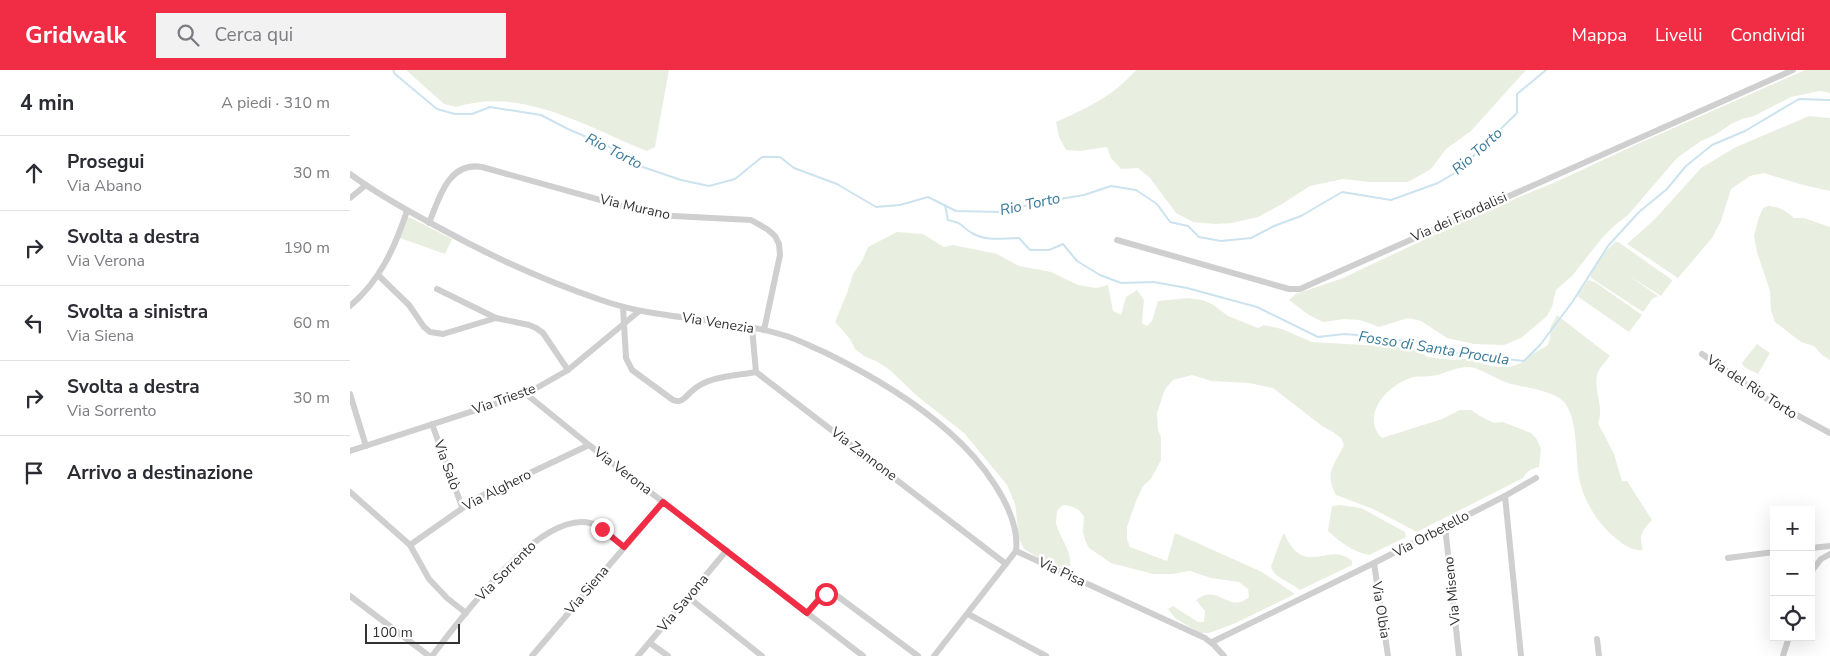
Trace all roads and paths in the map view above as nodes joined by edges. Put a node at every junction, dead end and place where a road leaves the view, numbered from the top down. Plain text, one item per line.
1 (1793, 70) edge
2 (350, 174) edge
3 (366, 185) junction
4 (350, 198) edge
5 (407, 211) junction
6 (429, 223) junction
7 (1117, 240) dead end
8 (378, 275) junction
9 (437, 289) dead end
10 (350, 306) edge
11 (623, 307) junction
12 (638, 312) junction
13 (496, 318) junction
14 (624, 324) junction
15 (752, 328) junction
16 (764, 330) junction
17 (1702, 354) dead end
18 (568, 370) junction
19 (756, 372) junction
20 (350, 394) edge
21 (526, 394) junction
22 (432, 424) junction
23 (1830, 433) edge
24 (589, 445) junction
25 (366, 446) junction
26 (350, 451) edge
27 (1536, 478) dead end
28 (350, 492) edge
29 (1505, 496) junction
30 (663, 502) junction
31 (462, 507) junction
32 (1445, 526) junction
33 (410, 545) junction
34 (1830, 546) edge
35 (624, 547) junction
36 (1815, 548) edge
37 (727, 550) junction
38 (1016, 551) junction
39 (1770, 553) edge
40 (1830, 554) edge
41 (1728, 558) dead end
42 (1006, 564) junction
43 (1374, 564) junction
44 (1815, 567) edge
45 (350, 596) edge
46 (688, 597) junction
47 (466, 613) junction
48 (807, 613) junction
49 (968, 614) junction
50 (1596, 639) dead end
51 (1788, 641) edge
52 (650, 642) junction
53 (1212, 642) junction
54 (1034, 653) edge
55 (854, 654) edge
56 (430, 656) edge
57 (532, 656) edge
58 (638, 656) edge
59 (668, 656) edge
60 (762, 656) edge
61 (863, 656) edge
62 (918, 656) edge
63 (934, 656) edge
64 (1046, 656) edge
65 (1224, 656) edge
66 (1388, 656) edge
67 (1459, 656) edge
68 (1521, 656) edge
69 (1599, 656) edge
70 (1783, 656) edge

1 - 7 street, Via dei Fiordalisi
2 - 3 street, Via Venezia
3 - 4 street
3 - 5 street, Via Venezia
5 - 6 street, Via Venezia
5 - 8 street
6 - 11 street, Via Venezia
6 - 16 street, Via Murano
8 - 10 street
8 - 13 street
9 - 13 street
11 - 12 street, Via Venezia
11 - 14 street
12 - 14 street, Via Trieste
12 - 15 street, Via Venezia
13 - 18 street
14 - 18 street, Via Trieste
14 - 19 street
15 - 16 street, Via Venezia
15 - 19 street
16 - 38 street, Via Venezia
17 - 23 street, Via del Rio Torto
18 - 21 street, Via Trieste
19 - 42 street, Via Zannone
20 - 25 street
21 - 22 street, Via Trieste
21 - 24 street, Via Verona
22 - 25 street, Via Trieste
22 - 31 street, Via Salò
24 - 30 street, Via Verona
24 - 31 street, Via Alghero
25 - 26 street, Via Trieste
27 - 29 street, Via Orbetello
28 - 33 street
29 - 32 street, Via Orbetello
29 - 68 street
30 - 35 street, Via Siena
30 - 37 street, Via Verona
31 - 33 street, Via Alghero
32 - 43 street, Via Orbetello
32 - 67 street, Via Miseno
33 - 47 street
34 - 36 street
35 - 47 street, Via Sorrento
35 - 57 street, Via Siena
37 - 46 street, Via Savona
37 - 48 street, Via Verona
38 - 42 street
38 - 53 street, Via Pisa
39 - 41 street
40 - 44 street
42 - 49 street
43 - 53 street, Via Orbetello
43 - 66 street, Via Olbia
45 - 56 street
46 - 52 street, Via Savona
46 - 60 street
47 - 56 street, Via Sorrento
48 - 55 street, Via Verona
48 - 62 street
49 - 54 street
49 - 63 street
50 - 69 street
51 - 70 street
52 - 58 street, Via Savona
52 - 59 street
53 - 65 street, Via Pisa
54 - 64 street
55 - 61 street, Via Verona

